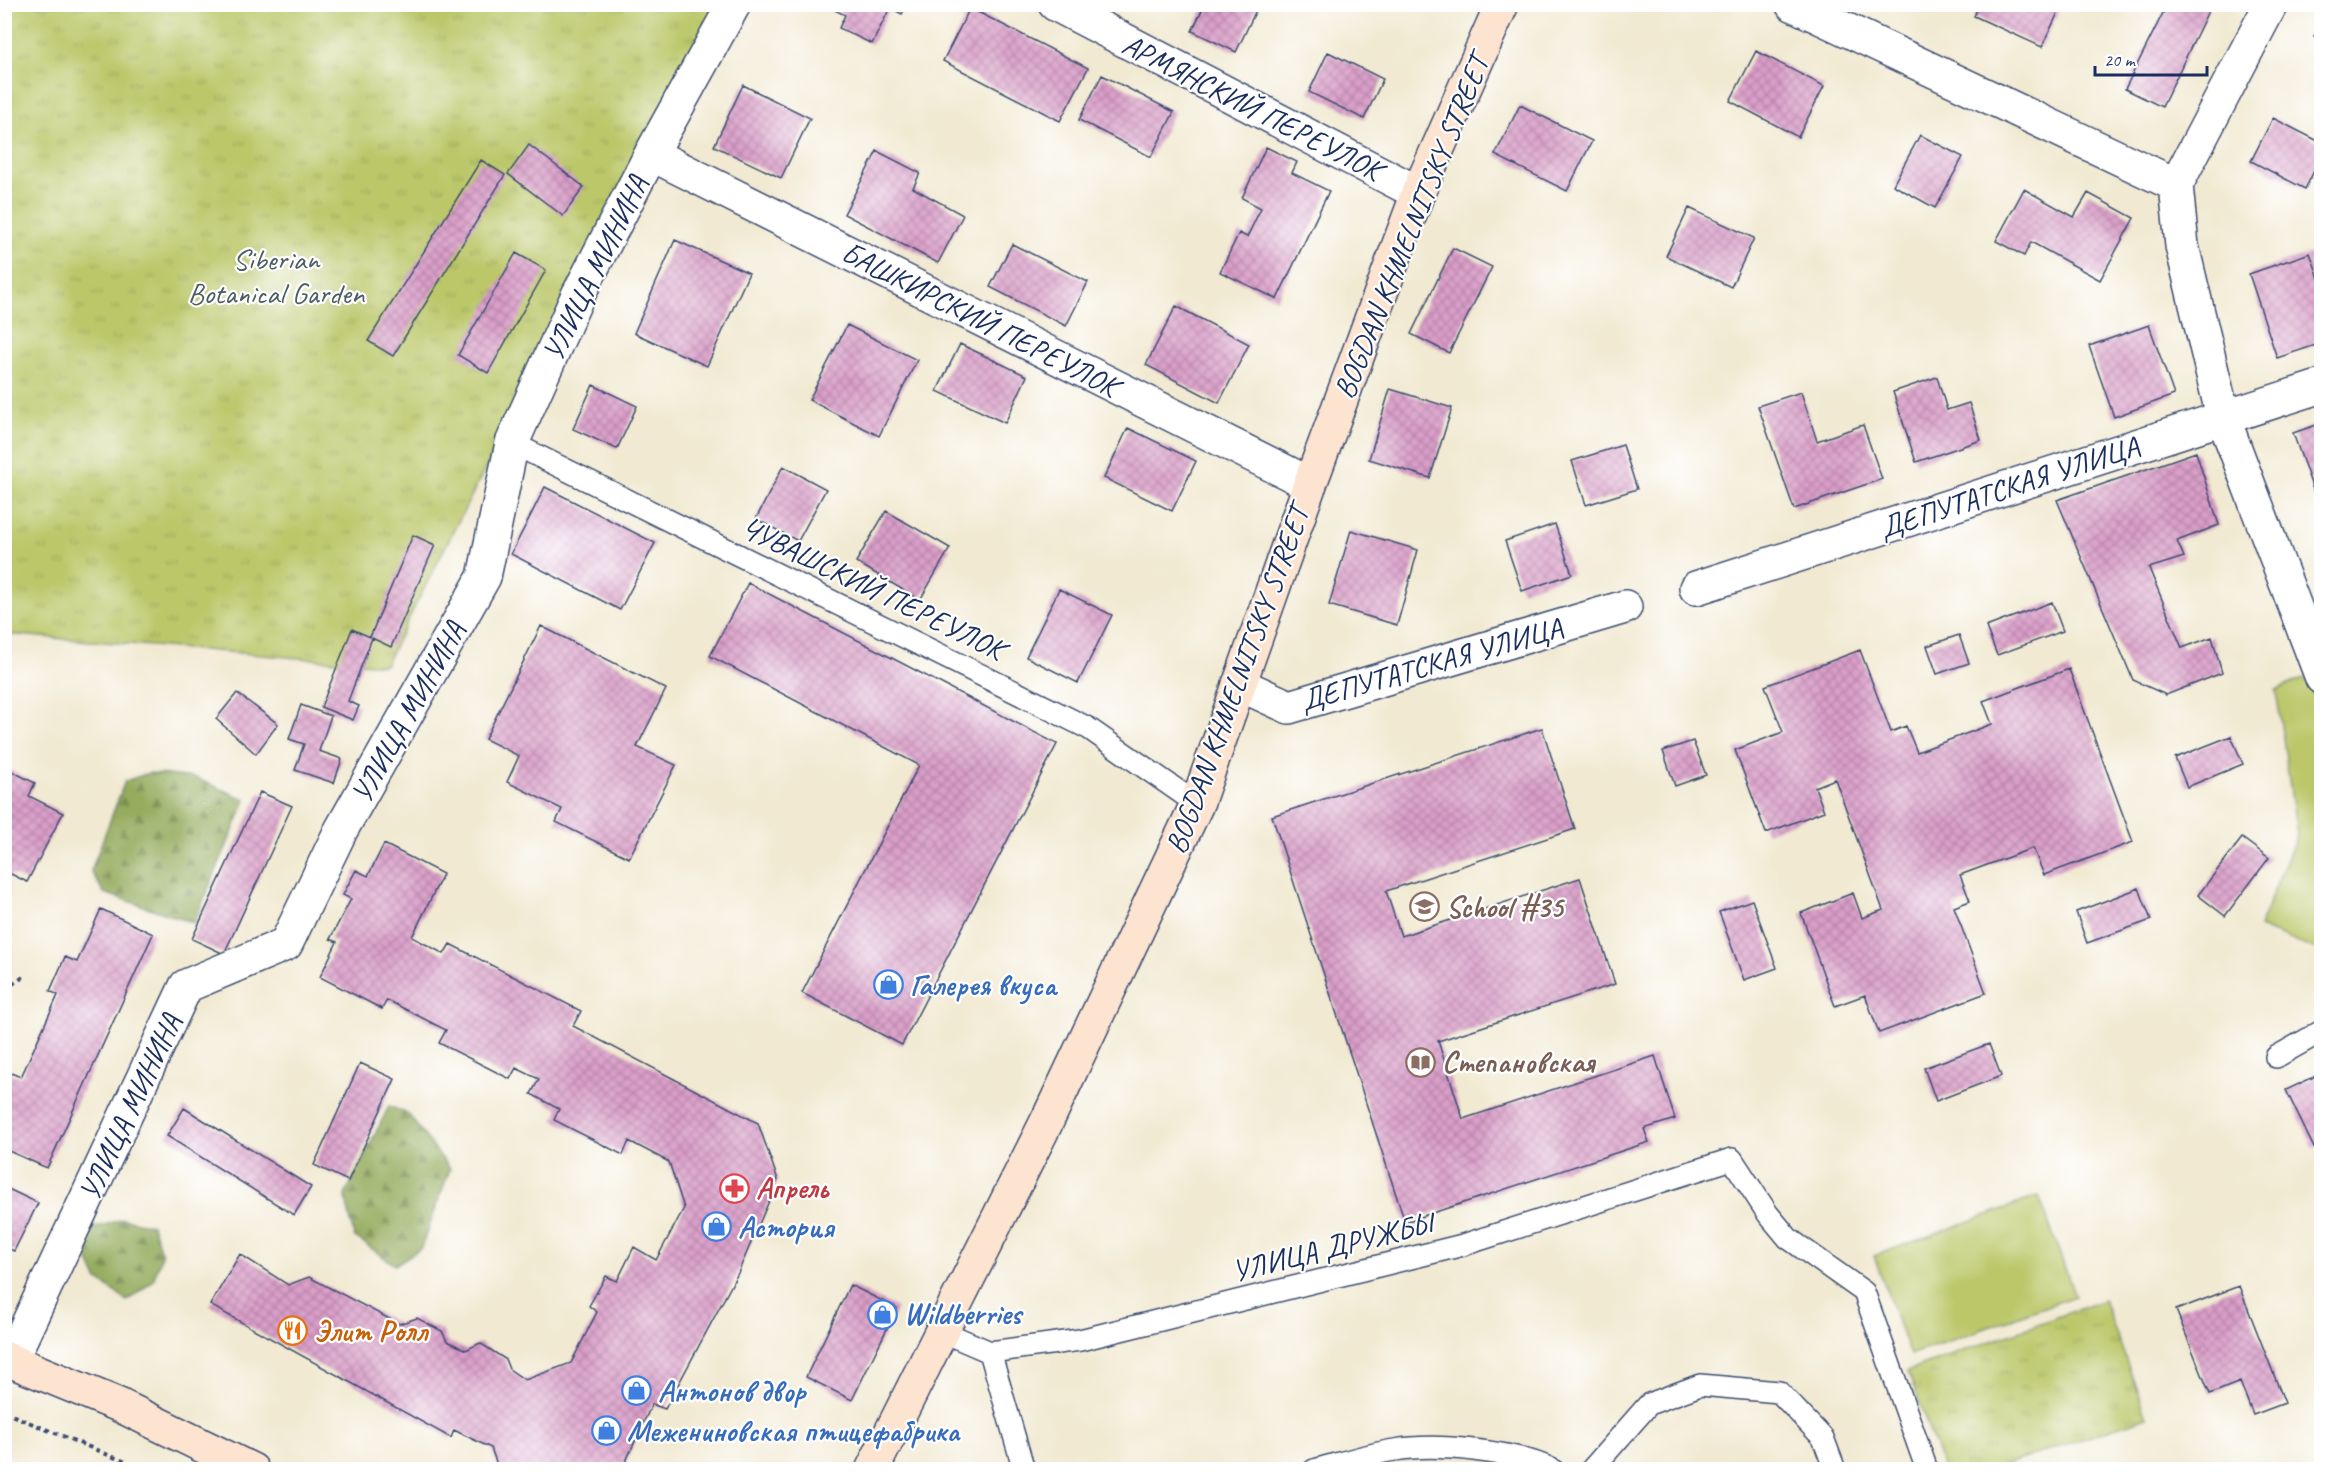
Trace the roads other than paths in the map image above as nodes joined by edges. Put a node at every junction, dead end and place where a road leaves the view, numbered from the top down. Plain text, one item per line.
1 (735, 4) edge
2 (1054, 4) edge
3 (1502, 4) edge
4 (1792, 4) edge
5 (2271, 4) edge
6 (651, 154) junction
7 (2176, 185) junction
8 (1418, 193) junction
9 (2322, 386) edge
10 (2223, 417) junction
11 (512, 443) junction
12 (1310, 484) junction
13 (1696, 588) dead end
14 (1625, 607) dead end
15 (2322, 678) edge
16 (1239, 684) junction
17 (1197, 804) junction
18 (2322, 1032) edge
19 (2276, 1057) dead end
20 (941, 1331) junction
21 (990, 1352) junction
22 (8, 1359) edge
23 (252, 1470) edge
24 (872, 1470) edge
25 (1024, 1470) edge
26 (1314, 1470) edge
27 (1553, 1470) edge
28 (1591, 1470) edge
29 (1835, 1470) edge
30 (1927, 1470) edge

1 - 6 street, УЛИЦА МИНИНА
2 - 8 street, АРМЯНСКИЙ ПЕРЕУЛОК
3 - 8 street, BOGDAN KHMELNITSKY STREET
4 - 7 street
5 - 7 street
6 - 11 street, УЛИЦА МИНИНА
6 - 12 street, БАШКИРСКИЙ ПЕРЕУЛОК
7 - 10 street
8 - 12 street, BOGDAN KHMELNITSKY STREET
9 - 10 street, ДЕПУТАТСКАЯ УЛИЦА
10 - 13 street, ДЕПУТАТСКАЯ УЛИЦА
10 - 15 street
11 - 17 lane, ЧУВАШСКИЙ ПЕРЕУЛОК
11 - 22 street, УЛИЦА МИНИНА
12 - 16 street, BOGDAN KHMELNITSKY STREET
14 - 16 street, ДЕПУТАТСКАЯ УЛИЦА
16 - 17 street, BOGDAN KHMELNITSKY STREET
17 - 20 street, BOGDAN KHMELNITSKY STREET
18 - 19 lane
20 - 21 lane
20 - 24 street, BOGDAN KHMELNITSKY STREET
21 - 25 lane
21 - 30 lane, УЛИЦА ДРУЖБЫ
22 - 23 street
26 - 27 lane
28 - 29 lane

